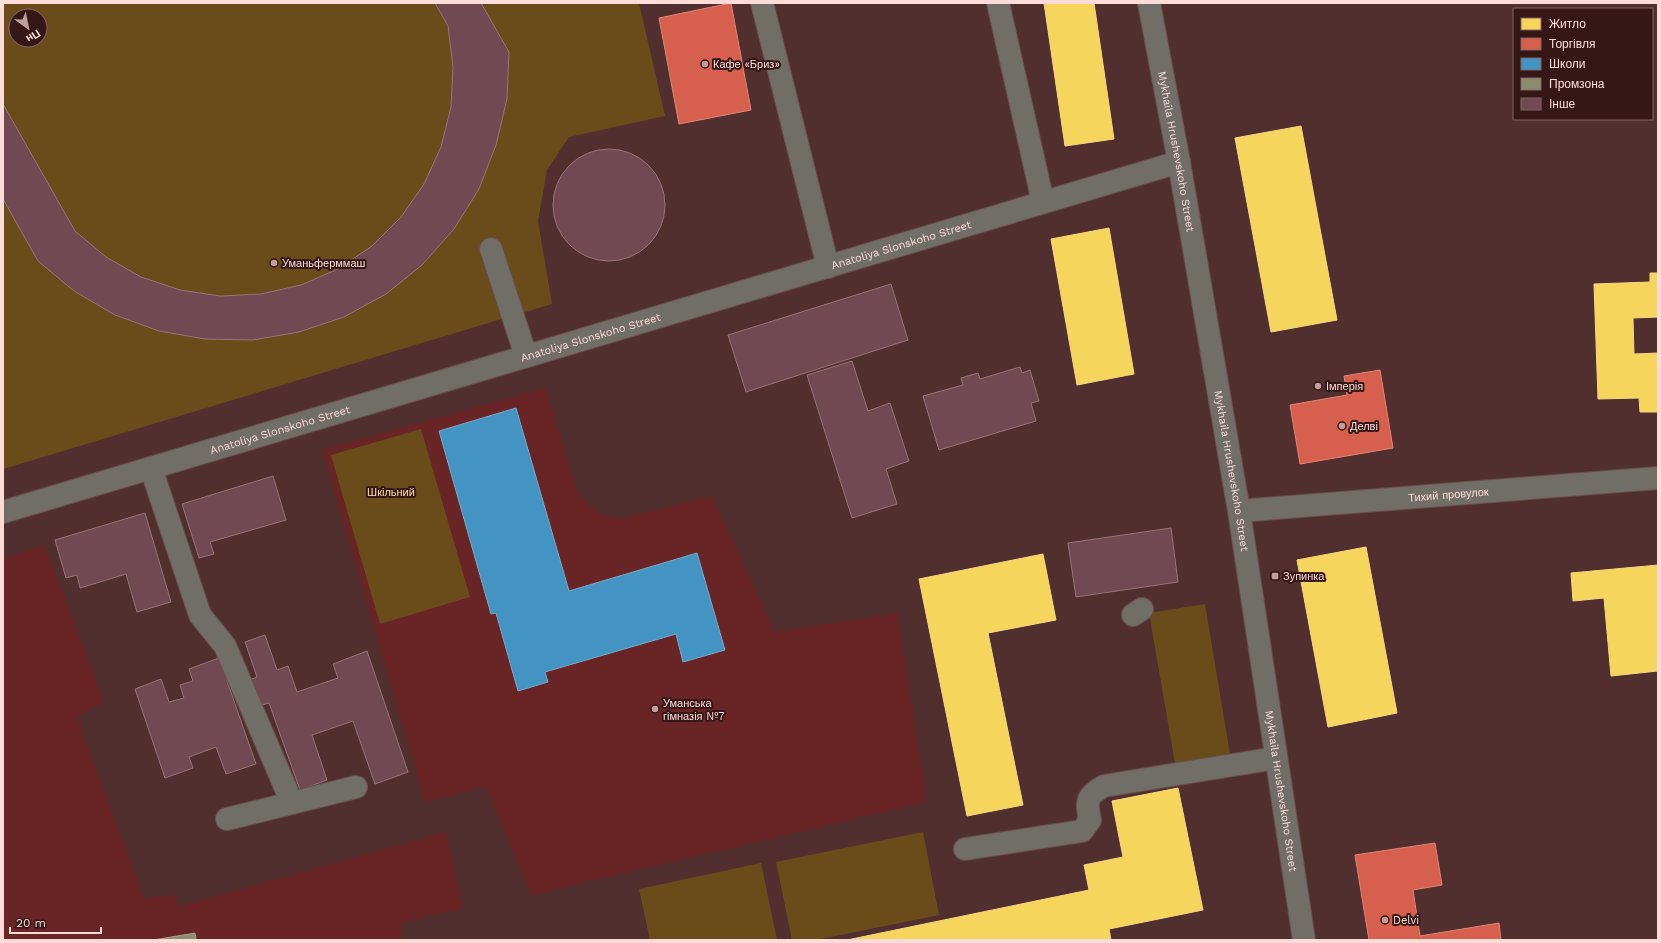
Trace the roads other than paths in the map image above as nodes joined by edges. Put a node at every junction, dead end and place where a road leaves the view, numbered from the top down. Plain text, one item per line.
1 (762, 3) edge
2 (998, 3) edge
3 (1149, 3) edge
4 (1179, 162) junction
5 (1043, 202) junction
6 (491, 249) dead end
7 (828, 266) junction
8 (526, 356) junction
9 (151, 468) junction
10 (1658, 478) edge
11 (1238, 511) junction
12 (3, 512) edge
13 (1276, 758) junction
14 (356, 787) dead end
15 (292, 803) junction
16 (227, 819) dead end
17 (965, 849) dead end
18 (1304, 940) edge

1 - 7 street
2 - 5 street
3 - 4 street, Mykhaila Hrushevskoho Street
4 - 5 street, Anatoliya Slonskoho Street
4 - 11 street, Mykhaila Hrushevskoho Street
5 - 7 street, Anatoliya Slonskoho Street
6 - 8 street
7 - 8 street, Anatoliya Slonskoho Street
8 - 9 street, Anatoliya Slonskoho Street
9 - 12 street, Anatoliya Slonskoho Street
9 - 15 street
10 - 11 street, Тихий провулок
11 - 13 street, Mykhaila Hrushevskoho Street
13 - 17 street
13 - 18 street, Mykhaila Hrushevskoho Street
14 - 15 street
15 - 16 street

